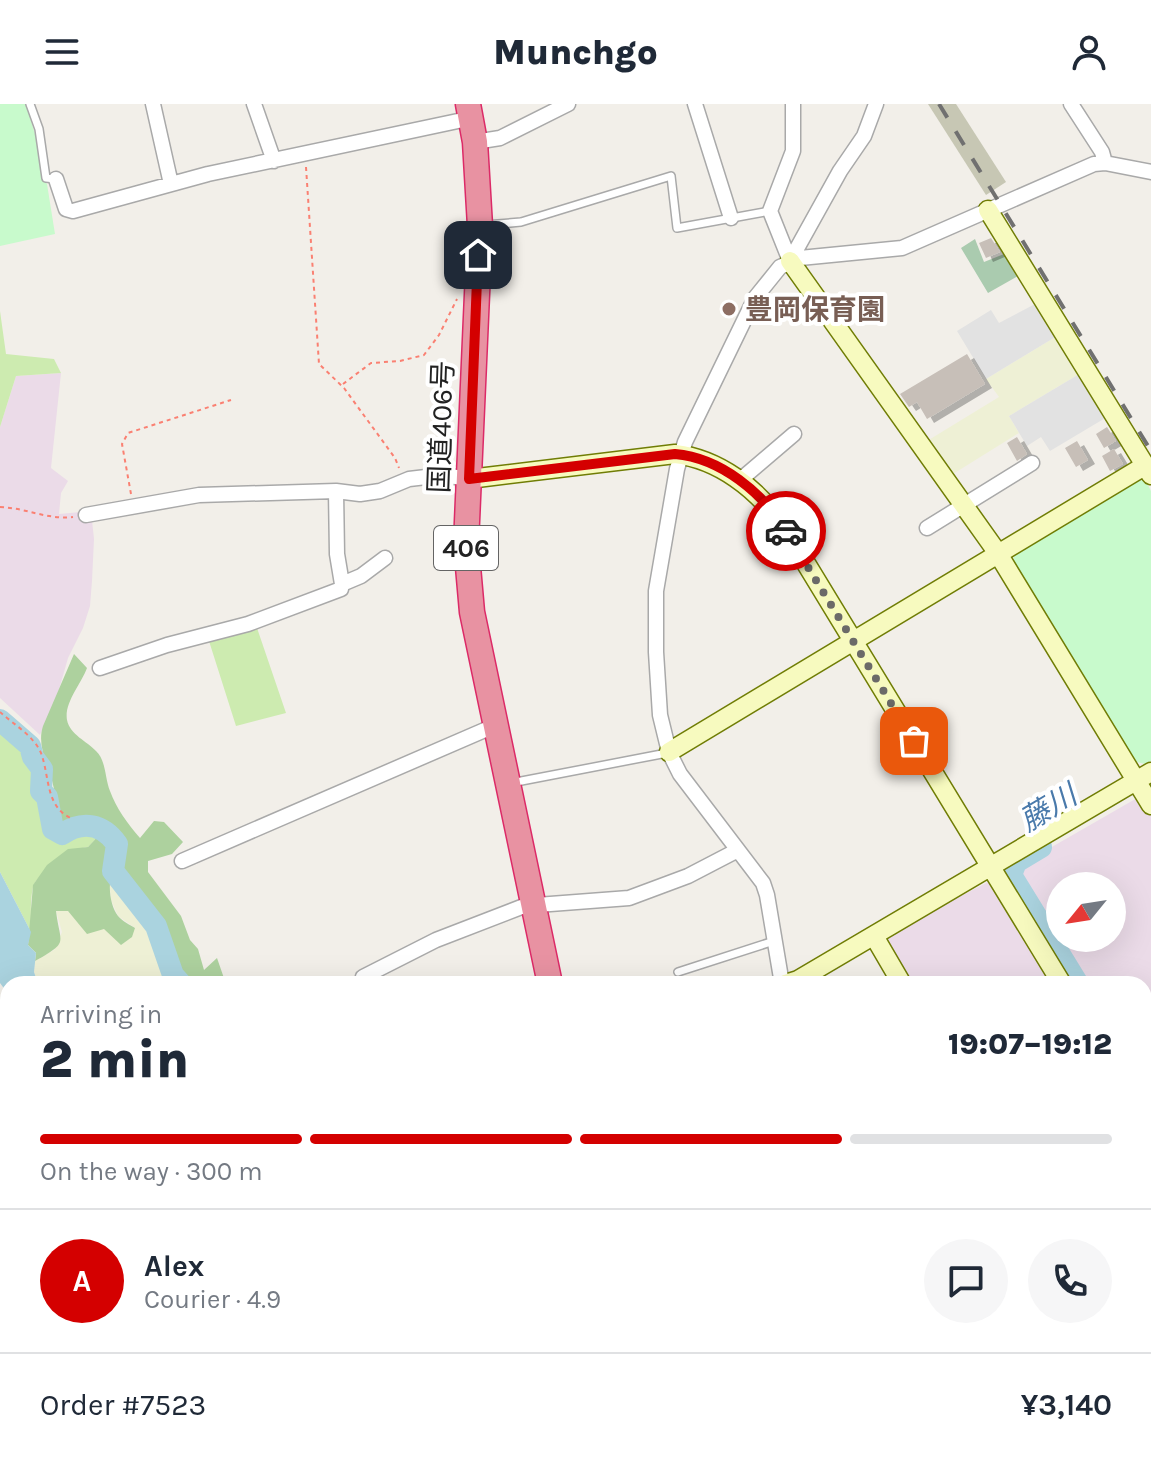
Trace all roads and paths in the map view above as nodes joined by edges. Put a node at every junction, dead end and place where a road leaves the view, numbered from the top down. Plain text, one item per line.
1 (30, 104) edge
2 (153, 104) edge
3 (254, 104) edge
4 (568, 104) edge
5 (695, 104) edge
6 (793, 104) edge
7 (876, 104) edge
8 (1071, 104) edge
9 (470, 111) edge
10 (475, 142) junction
11 (306, 155) junction
12 (274, 161) junction
13 (1105, 163) junction
14 (1151, 172) edge
15 (56, 179) joint
16 (171, 184) junction
17 (988, 210) junction
18 (770, 211) junction
19 (731, 218) junction
20 (480, 226) junction
21 (790, 261) junction
22 (477, 285) junction
23 (342, 385) junction
24 (231, 400) dead end
25 (794, 434) dead end
26 (680, 454) junction
27 (1032, 463) dead end
28 (1148, 470) edge
29 (469, 479) junction
30 (404, 480) junction
31 (739, 481) junction
32 (336, 491) junction
33 (963, 505) junction
34 (0, 507) edge
35 (133, 507) junction
36 (86, 515) joint
37 (927, 528) dead end
38 (997, 552) junction
39 (385, 558) dead end
40 (342, 584) junction
41 (853, 641) junction
42 (100, 668) dead end
43 (0, 712) edge
44 (494, 726) junction
45 (669, 752) junction
46 (1144, 777) edge
47 (506, 784) junction
48 (1151, 805) edge
49 (73, 819) dead end
50 (738, 850) junction
51 (182, 861) dead end
52 (991, 867) junction
53 (534, 905) junction
54 (874, 936) junction
55 (774, 941) junction
56 (678, 972) dead end
57 (365, 976) edge
58 (548, 976) edge
59 (781, 976) edge
60 (805, 976) edge
61 (897, 976) edge
62 (1057, 976) edge

1 - 15 lane
2 - 16 street
3 - 12 street
4 - 10 street
5 - 19 street
6 - 18 street
7 - 21 street
8 - 13 street
9 - 10 highway, 国道406号 / 406
9 - 11 street
10 - 20 highway, 国道406号 / 406
11 - 12 street
11 - 23 path
12 - 16 street
13 - 14 street
13 - 17 street
15 - 16 street
17 - 21 street
17 - 28 street
18 - 19 lane
18 - 21 street
19 - 20 lane
20 - 22 highway, 国道406号 / 406
21 - 26 street
21 - 33 street
22 - 23 path
22 - 29 highway, 国道406号 / 406
23 - 30 path
24 - 35 path
25 - 31 street
26 - 29 street
26 - 31 street
26 - 45 street
27 - 33 street
28 - 38 street
29 - 30 street
29 - 44 highway, 国道406号 / 406
30 - 32 street
31 - 41 street
32 - 35 street
32 - 40 street
33 - 37 street
33 - 38 street
34 - 36 path
35 - 36 street
38 - 41 street
38 - 46 street
39 - 40 street
40 - 42 street
41 - 45 street
41 - 52 street
43 - 49 path
44 - 47 highway, 国道406号 / 406
44 - 51 street
45 - 47 lane
45 - 50 street
46 - 48 street
46 - 52 street
47 - 53 highway, 国道406号 / 406
50 - 53 street
50 - 55 street
52 - 54 street
52 - 62 street
53 - 57 street
53 - 58 highway, 国道406号 / 406
54 - 60 street
54 - 61 street
55 - 56 lane
55 - 59 street

